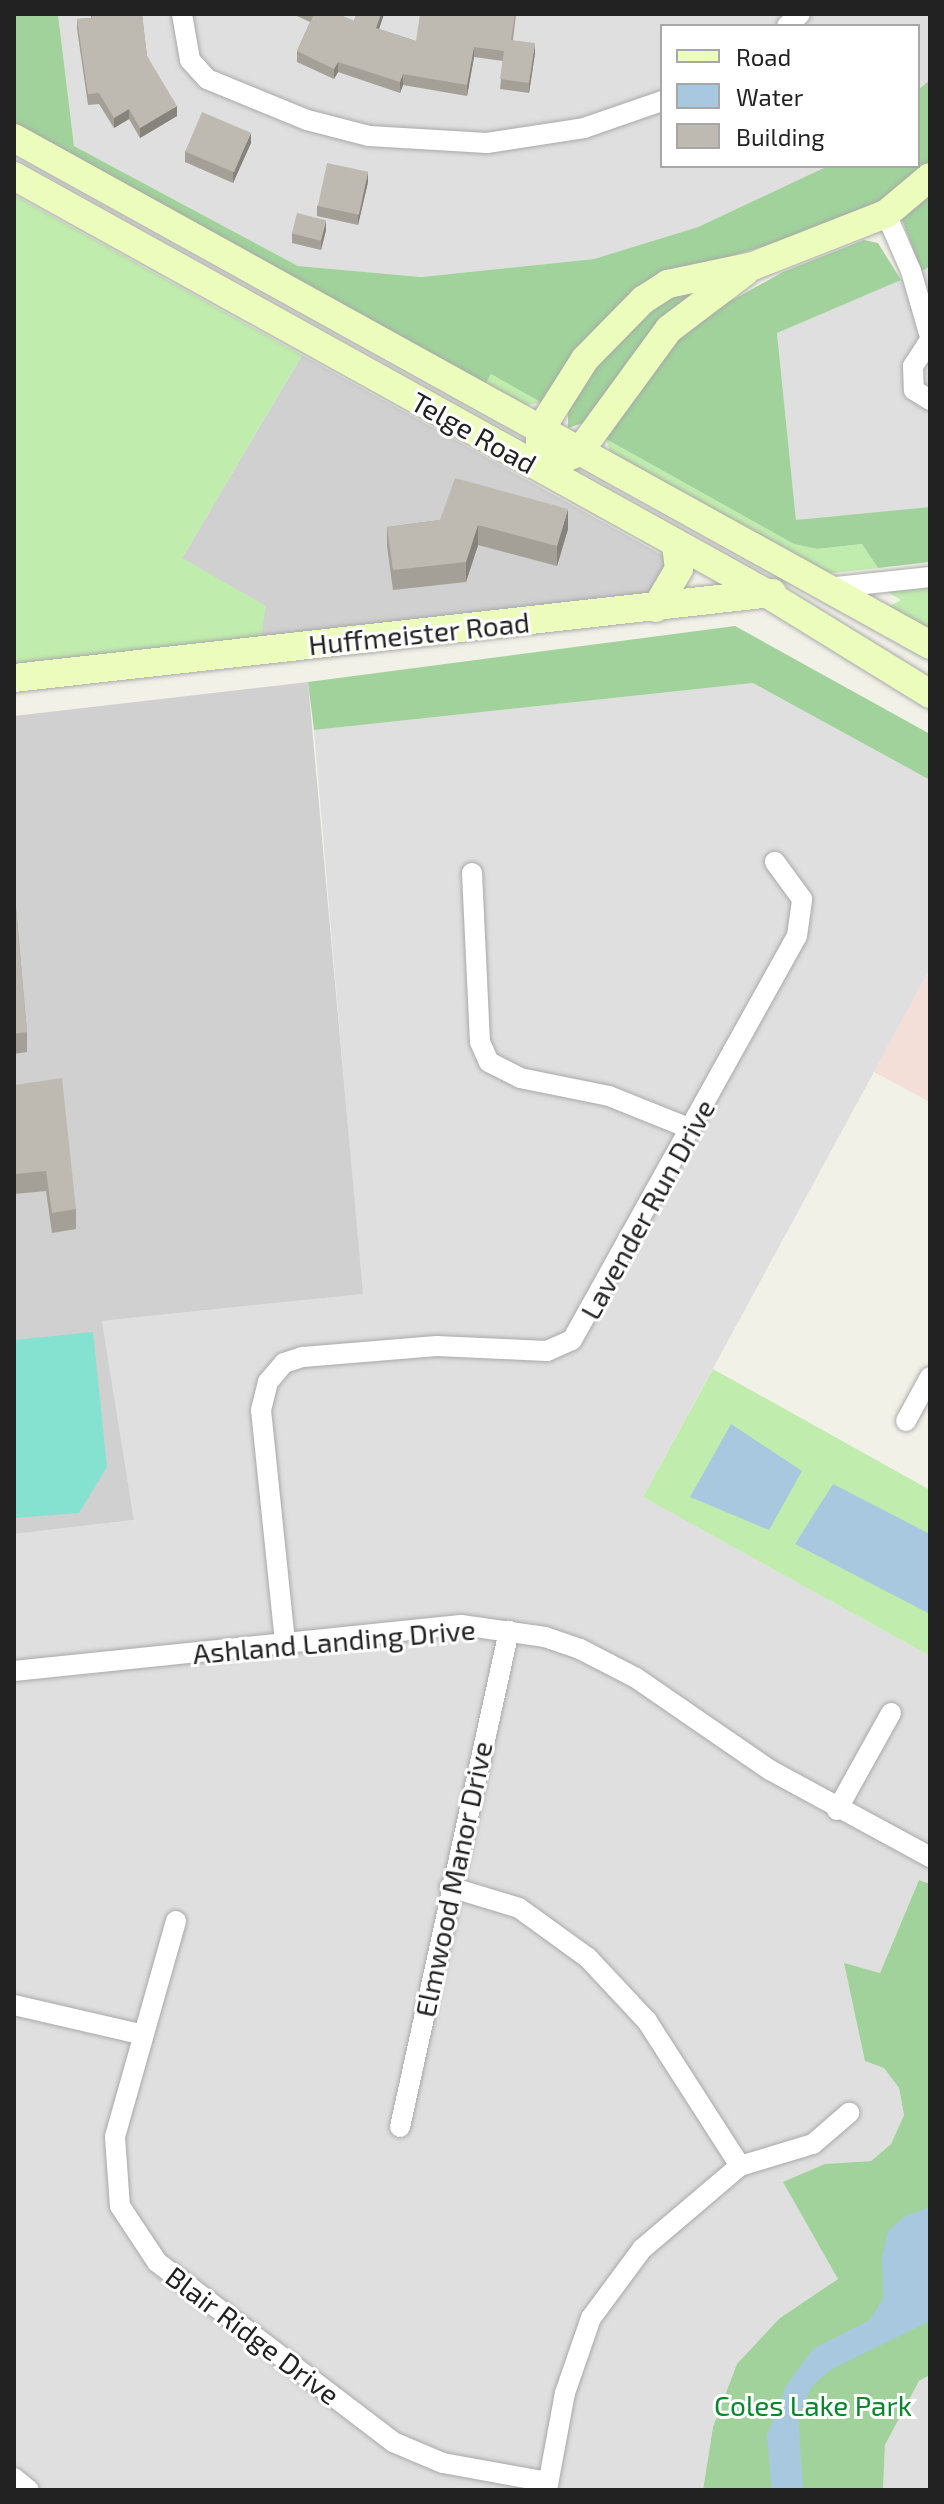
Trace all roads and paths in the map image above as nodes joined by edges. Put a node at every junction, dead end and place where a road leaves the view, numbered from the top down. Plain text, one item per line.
1 (182, 14) edge
2 (660, 102) edge
3 (14, 138) edge
4 (45, 155) junction
5 (930, 177) edge
6 (21, 180) edge
7 (886, 214) junction
8 (753, 266) junction
9 (930, 339) edge
10 (930, 400) edge
11 (540, 430) junction
12 (579, 452) junction
13 (541, 468) junction
14 (676, 543) junction
15 (930, 577) edge
16 (824, 588) junction
17 (766, 593) junction
18 (656, 608) junction
19 (930, 645) edge
20 (14, 678) edge
21 (930, 694) edge
22 (775, 862) dead end
23 (472, 873) dead end
24 (691, 1129) junction
25 (930, 1377) edge
26 (906, 1421) dead end
27 (509, 1631) junction
28 (285, 1642) junction
29 (14, 1671) edge
30 (891, 1713) dead end
31 (837, 1810) junction
32 (930, 1857) edge
33 (450, 1887) junction
34 (176, 1921) dead end
35 (14, 2005) edge
36 (140, 2034) junction
37 (849, 2113) dead end
38 (400, 2127) dead end
39 (740, 2166) junction
40 (14, 2478) edge
41 (547, 2486) edge
42 (29, 2490) edge

1 - 2 street
3 - 4 main road, Telge Road
4 - 6 main road
4 - 11 main road, Telge Road
5 - 7 main road
6 - 13 main road, Telge Road
7 - 8 main road
7 - 9 street
8 - 11 main road
8 - 12 main road
9 - 10 street
11 - 12 main road, Telge Road
11 - 13 main road
12 - 13 main road
12 - 16 main road, Telge Road
13 - 14 main road, Telge Road
14 - 17 main road, Telge Road
14 - 18 main road
15 - 16 street
16 - 17 main road, Huffmeister Road
16 - 19 main road, Telge Road
17 - 18 main road, Huffmeister Road
17 - 21 main road, Telge Road
18 - 20 main road, Huffmeister Road
22 - 24 street, Lavender Run Drive
23 - 24 street
24 - 28 street, Lavender Run Drive
25 - 26 street
27 - 28 street, Ashland Landing Drive
27 - 31 street, Ashland Landing Drive
27 - 33 street, Elmwood Manor Drive
28 - 29 street, Ashland Landing Drive
30 - 31 street
31 - 32 street, Ashland Landing Drive
33 - 38 street, Elmwood Manor Drive
33 - 39 street
34 - 36 street, Blair Ridge Drive
35 - 36 street
36 - 41 street, Blair Ridge Drive
37 - 39 street
39 - 41 street
40 - 42 street

